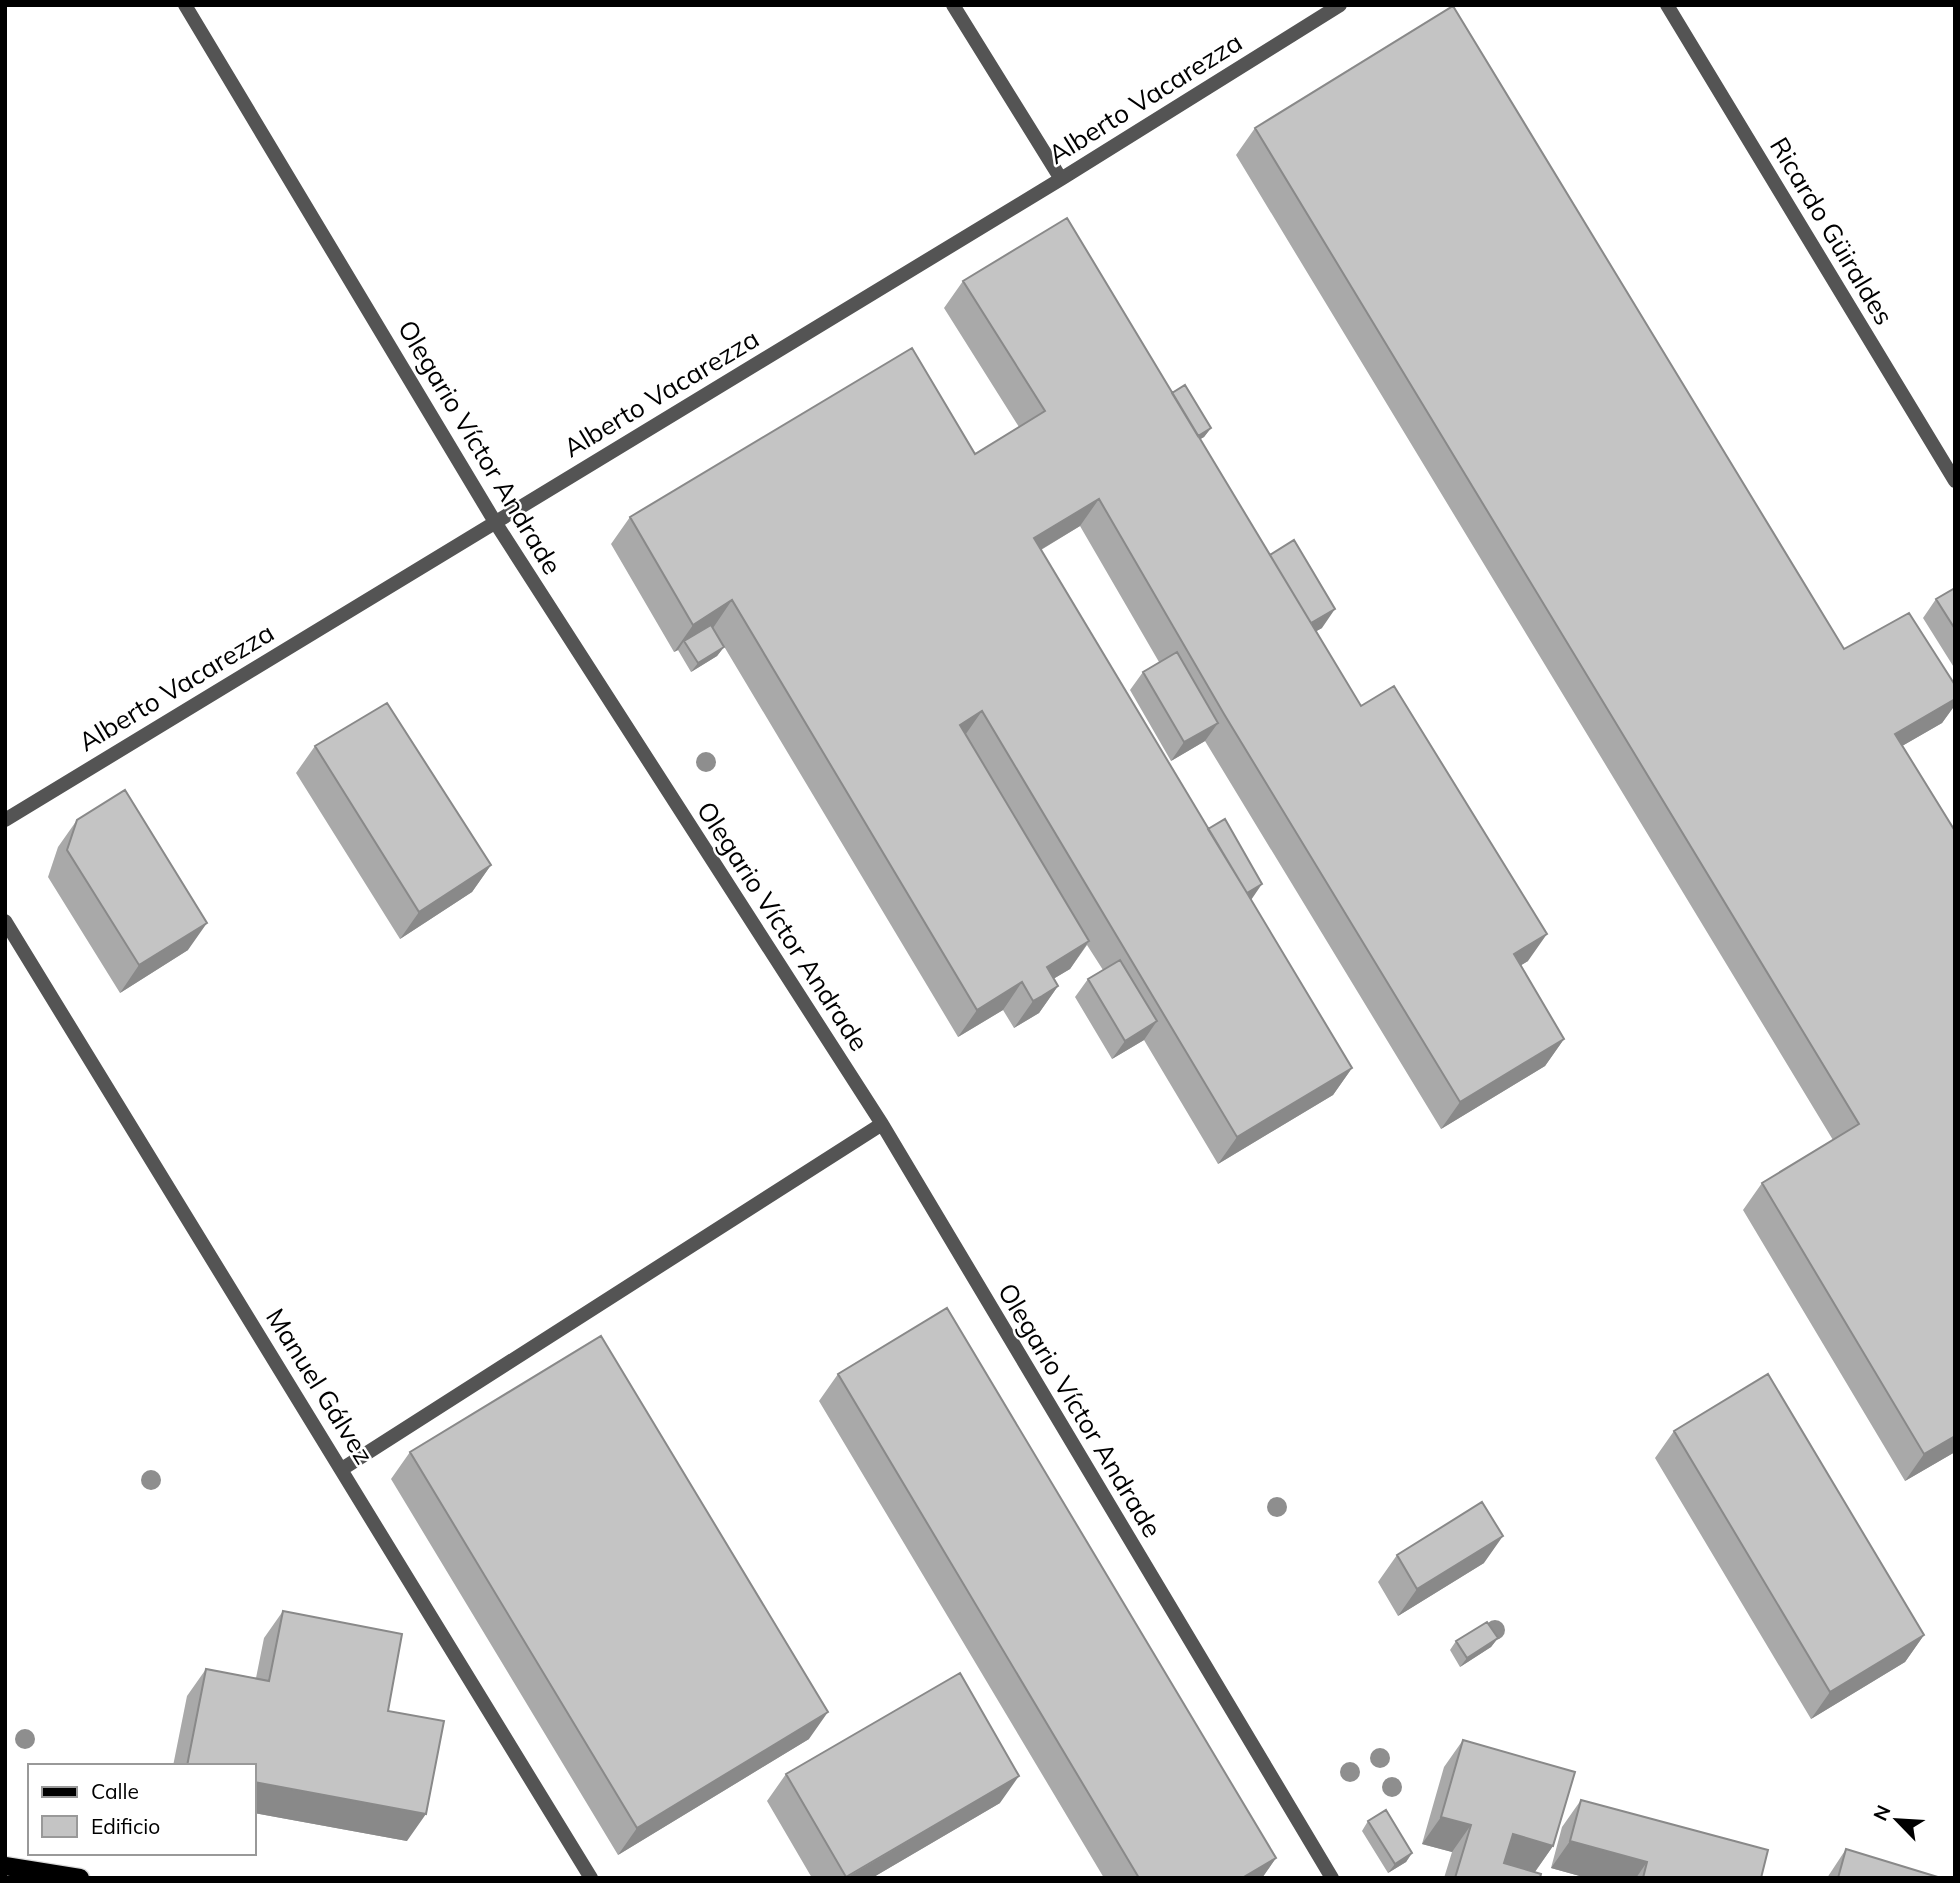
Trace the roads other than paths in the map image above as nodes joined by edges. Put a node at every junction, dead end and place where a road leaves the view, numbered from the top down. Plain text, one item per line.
1 (185, 5) edge
2 (953, 5) edge
3 (1340, 5) edge
4 (1667, 5) edge
5 (1061, 179) junction
6 (1955, 481) edge
7 (495, 522) junction
8 (5, 820) edge
9 (5, 921) edge
10 (882, 1124) junction
11 (342, 1469) junction
12 (5, 1866) edge
13 (80, 1878) edge
14 (591, 1878) edge
15 (1332, 1878) edge

1 - 7 street, Olegario Víctor Andrade
2 - 5 street
3 - 5 street, Alberto Vacarezza
4 - 6 street, Ricardo Güiraldes
5 - 7 street, Alberto Vacarezza
7 - 8 street, Alberto Vacarezza
7 - 10 street, Olegario Víctor Andrade
9 - 11 street, Manuel Gálvez
10 - 11 street
10 - 15 street, Olegario Víctor Andrade
11 - 14 street, Manuel Gálvez
12 - 13 main road

